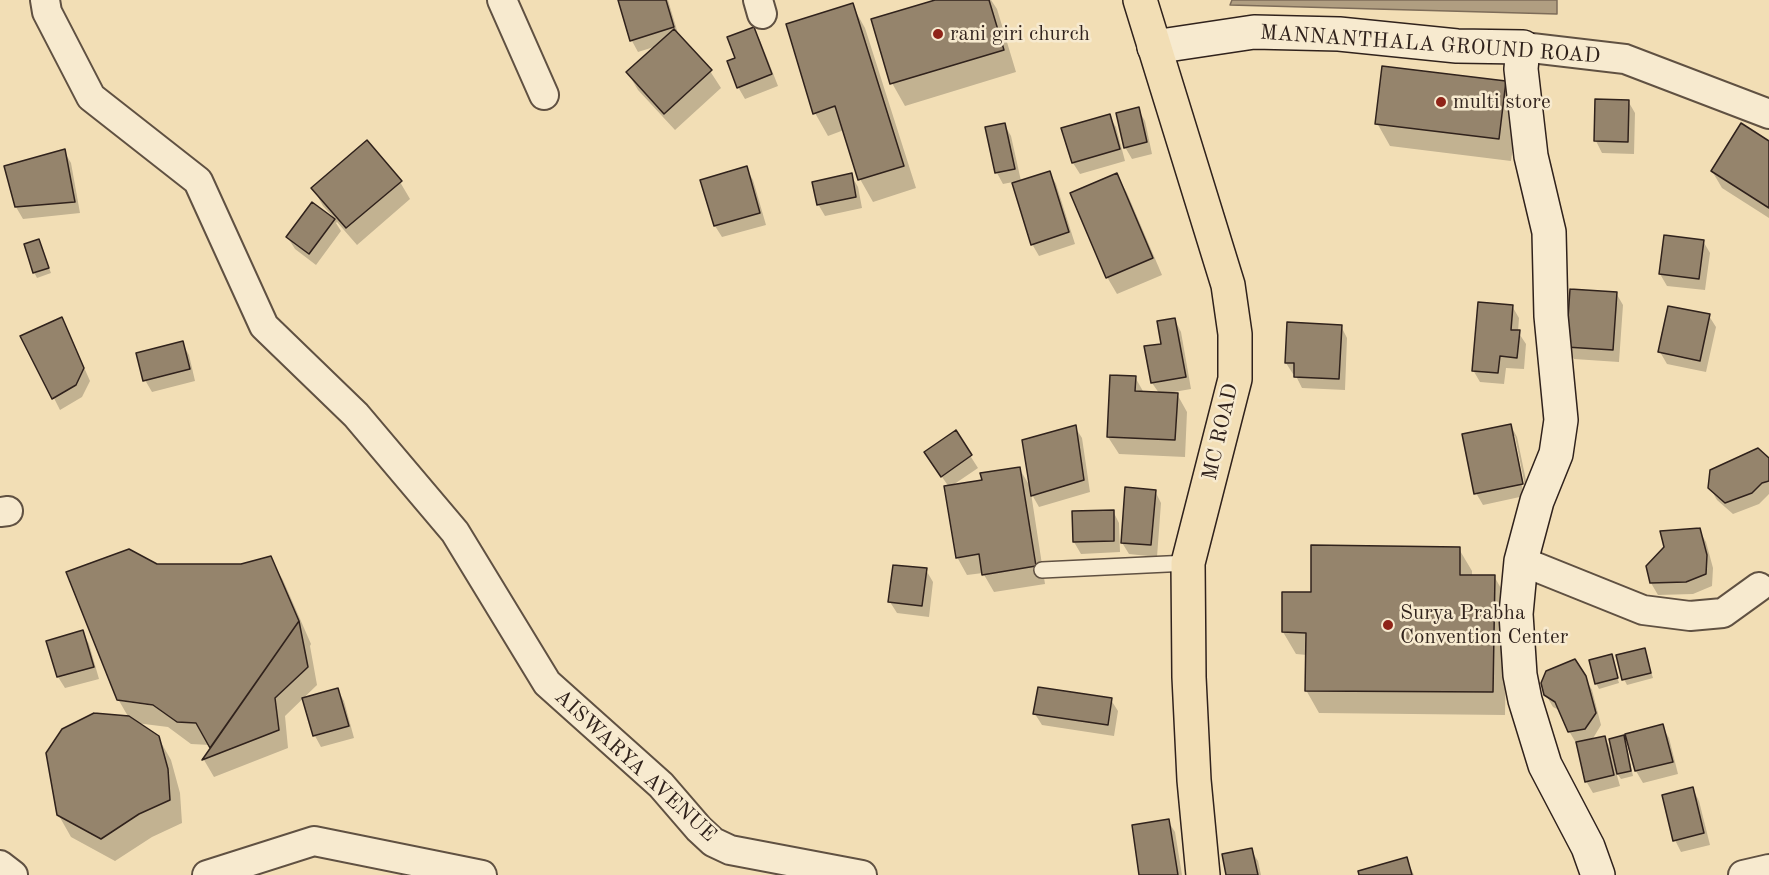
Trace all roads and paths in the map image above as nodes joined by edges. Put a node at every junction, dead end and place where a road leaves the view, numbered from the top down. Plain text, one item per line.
1 (45, 0) edge
2 (502, 0) edge
3 (1140, 0) edge
4 (1154, 47) junction
5 (1523, 47) junction
6 (544, 95) dead end
7 (1769, 114) edge
8 (1521, 561) junction
9 (1188, 563) junction
10 (1042, 570) dead end
11 (1759, 587) dead end
12 (0, 866) edge
13 (1769, 869) edge
14 (13, 875) edge
15 (207, 875) edge
16 (482, 875) edge
17 (862, 875) edge
18 (1203, 875) edge
19 (1598, 875) edge
20 (1743, 875) edge

1 - 17 street, AISWARYA AVENUE
2 - 6 street
3 - 4 main road, MC ROAD
4 - 5 street, MANNANTHALA GROUND ROAD
4 - 9 main road, MC ROAD
5 - 7 street, MANNANTHALA GROUND ROAD
5 - 8 street
8 - 11 street
8 - 19 street
9 - 10 lane
9 - 18 main road, MC ROAD
12 - 14 street
13 - 20 street
15 - 16 street

